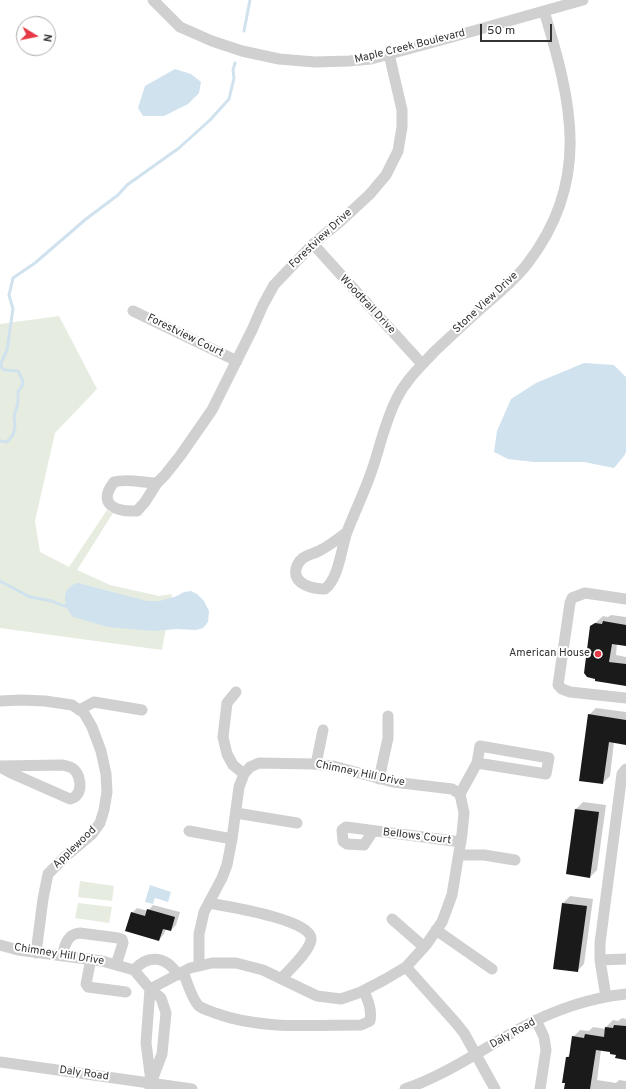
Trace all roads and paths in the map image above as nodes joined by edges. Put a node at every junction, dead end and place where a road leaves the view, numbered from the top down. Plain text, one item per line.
1 (153, 0) edge
2 (583, 0) edge
3 (544, 11) junction
4 (389, 54) junction
5 (313, 244) junction
6 (132, 311) dead end
7 (237, 361) junction
8 (422, 364) junction
9 (157, 483) dead end
10 (347, 532) junction
11 (626, 599) edge
12 (236, 692) dead end
13 (626, 698) edge
14 (0, 701) edge
15 (79, 710) junction
16 (142, 710) dead end
17 (388, 716) dead end
18 (323, 730) dead end
19 (477, 763) junction
20 (316, 764) junction
21 (0, 766) edge
22 (626, 769) edge
23 (244, 774) junction
24 (379, 779) junction
25 (460, 794) junction
26 (236, 813) junction
27 (297, 823) dead end
28 (189, 831) dead end
29 (373, 831) dead end
30 (232, 839) junction
31 (461, 842) junction
32 (460, 855) junction
33 (515, 860) dead end
34 (209, 903) junction
35 (392, 919) dead end
36 (436, 930) junction
37 (424, 947) junction
38 (1, 948) edge
39 (36, 953) junction
40 (62, 956) junction
41 (91, 959) junction
42 (626, 959) edge
43 (600, 960) junction
44 (116, 965) junction
45 (199, 966) junction
46 (406, 967) junction
47 (492, 969) dead end
48 (134, 970) junction
49 (181, 974) junction
50 (281, 979) junction
51 (150, 988) junction
52 (364, 990) junction
53 (126, 992) dead end
54 (626, 994) edge
55 (606, 997) junction
56 (536, 1020) junction
57 (148, 1021) junction
58 (166, 1022) junction
59 (475, 1055) junction
60 (0, 1062) edge
61 (151, 1086) edge
62 (192, 1089) edge
63 (407, 1089) edge
64 (495, 1089) edge
65 (540, 1089) edge

1 - 4 street, Maple Creek Boulevard
2 - 3 street, Maple Creek Boulevard
3 - 4 street, Maple Creek Boulevard
3 - 8 street, Stone View Drive
4 - 5 street, Forestview Drive
5 - 7 street, Forestview Drive
5 - 8 street, Woodtrail Drive
6 - 7 street, Forestview Court
7 - 9 street, Forestview Drive
8 - 10 street, Stone View Drive
10 - 10 street, Stone View Drive
11 - 13 street
12 - 23 street
14 - 15 street
15 - 16 street
15 - 39 street, Applewood
17 - 24 street
18 - 20 street
19 - 19 street
19 - 25 street
20 - 23 street, Chimney Hill Drive
20 - 24 street, Chimney Hill Drive
21 - 21 street
22 - 43 street
23 - 26 street
24 - 25 street, Chimney Hill Drive
25 - 31 street
26 - 27 street
26 - 30 street
28 - 30 street
29 - 31 street, Bellows Court
30 - 34 street
31 - 32 street
32 - 33 street
32 - 36 street
34 - 45 street
34 - 50 street
35 - 37 street
36 - 37 street
36 - 47 street
37 - 46 street
38 - 39 street, Chimney Hill Drive
39 - 40 street, Chimney Hill Drive
40 - 41 street, Chimney Hill Drive
40 - 44 street
41 - 44 street, Chimney Hill Drive
41 - 53 street
42 - 43 street
43 - 55 street
44 - 48 street, Chimney Hill Drive
45 - 49 street
45 - 50 street
46 - 52 street
46 - 59 street
48 - 49 street
48 - 51 street
49 - 51 street
49 - 52 street
50 - 52 street
51 - 57 street
51 - 58 street
54 - 55 street, Daly Road
55 - 56 street, Daly Road
56 - 59 street, Daly Road
56 - 65 street
57 - 58 street
57 - 61 street
58 - 61 street
59 - 63 street, Daly Road
59 - 64 street
60 - 61 street, Daly Road
61 - 62 street, Daly Road

